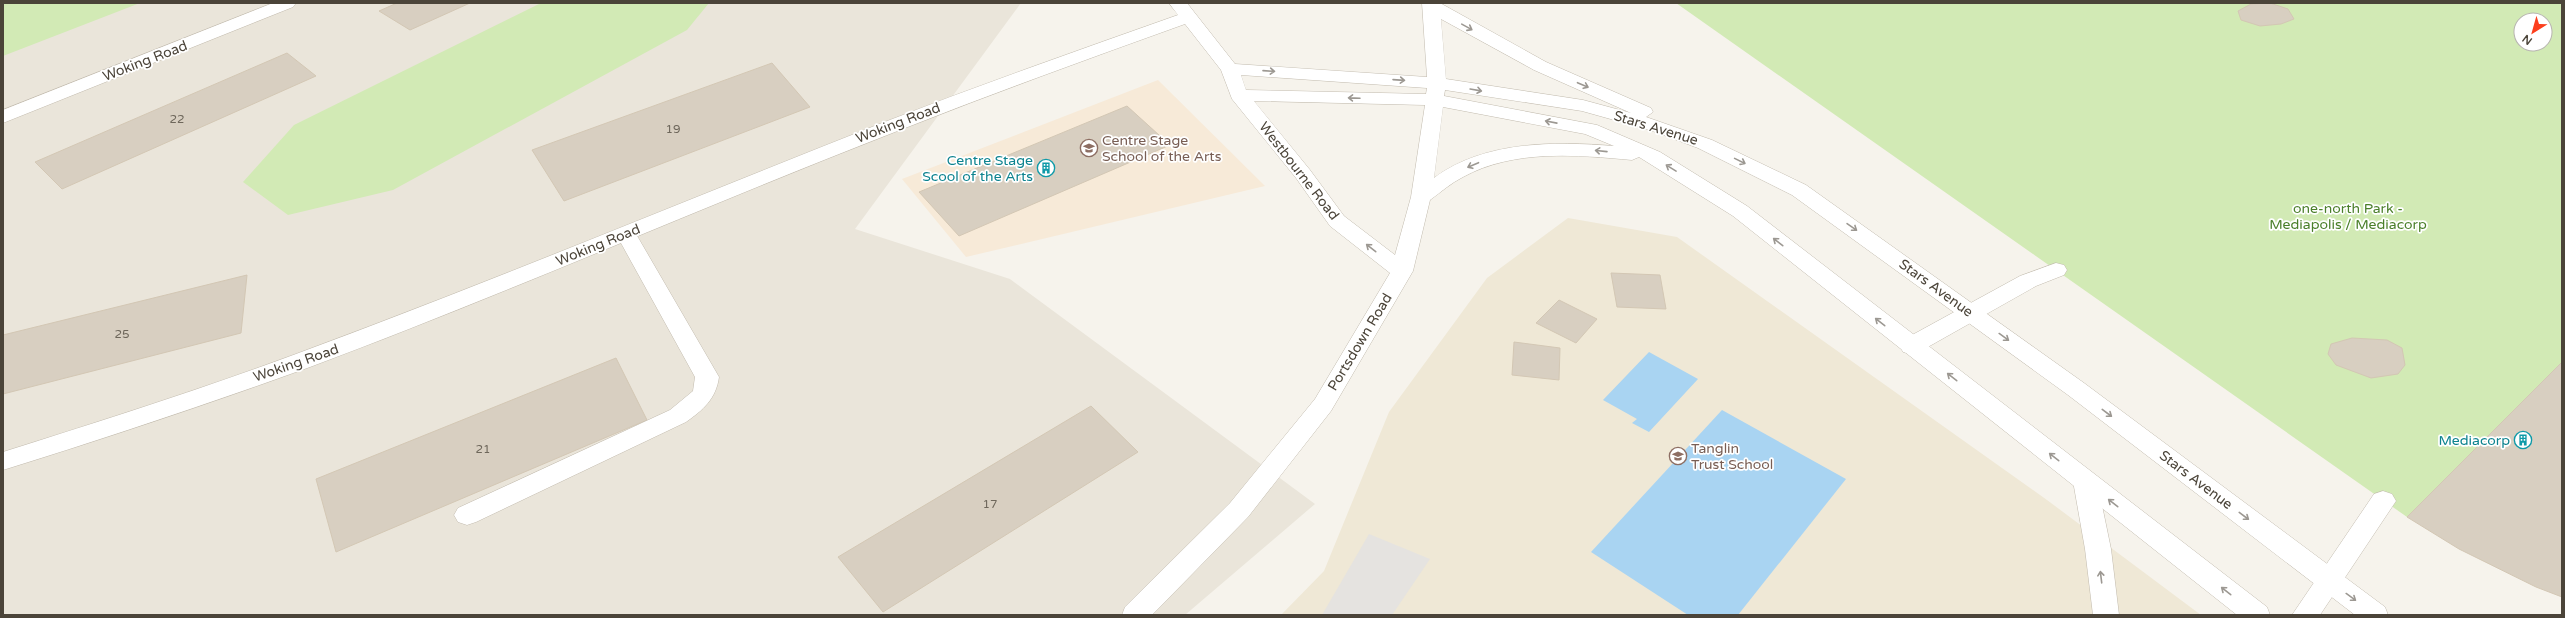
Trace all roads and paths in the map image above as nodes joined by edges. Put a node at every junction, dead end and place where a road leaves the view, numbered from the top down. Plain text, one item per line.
1 (287, 3) edge
2 (1432, 5) edge
3 (1183, 10) edge
4 (1230, 69) junction
5 (1436, 92) junction
6 (1239, 95) junction
7 (3, 117) edge
8 (1706, 144) junction
9 (1653, 156) junction
10 (1421, 197) junction
11 (626, 234) junction
12 (2056, 270) dead end
13 (1402, 271) junction
14 (1972, 314) junction
15 (1911, 346) junction
16 (3, 461) edge
17 (2085, 481) junction
18 (2383, 501) dead end
19 (468, 515) dead end
20 (2327, 579) junction
21 (1135, 615) edge
22 (2106, 615) edge
23 (2257, 615) edge
24 (2305, 615) edge
25 (2375, 615) edge

1 - 7 street, Woking Road
2 - 5 street, Portsdown Road
2 -> 8 street
3 - 4 street, Westbourne Road
3 - 11 street, Woking Road
4 -> 5 street
4 - 6 street, Westbourne Road
5 -> 6 street
5 -> 8 street, Stars Avenue
9 -> 5 street, Stars Avenue
5 - 10 street, Portsdown Road
13 -> 6 street, Westbourne Road
8 -> 14 street, Stars Avenue
9 -> 10 street
15 -> 9 street, Stars Avenue
10 - 13 street, Portsdown Road
11 - 16 street, Woking Road
11 - 19 street
12 - 14 street
13 - 21 street, Portsdown Road
14 - 15 street
14 -> 20 street, Stars Avenue
17 -> 15 street, Stars Avenue
22 -> 17 street
23 -> 17 street, Stars Avenue
18 - 20 street
20 - 24 street
20 -> 25 street, Stars Avenue

